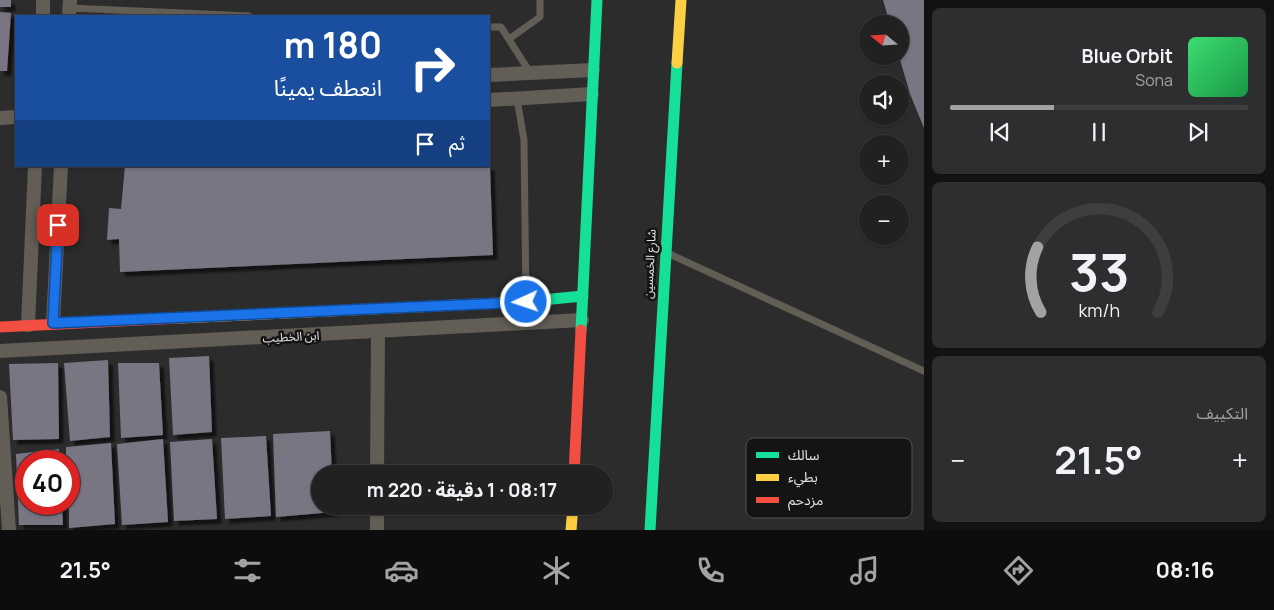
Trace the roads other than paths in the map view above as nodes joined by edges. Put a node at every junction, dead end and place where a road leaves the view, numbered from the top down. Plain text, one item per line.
1 (43, 0) edge
2 (540, 0) edge
3 (597, 0) edge
4 (681, 0) edge
5 (70, 8) edge
6 (42, 15) edge
7 (227, 15) edge
8 (490, 27) edge
9 (508, 38) junction
10 (593, 70) junction
11 (490, 74) edge
12 (531, 74) junction
13 (592, 94) junction
14 (516, 99) junction
15 (490, 100) edge
16 (15, 117) edge
17 (0, 118) edge
18 (35, 167) edge
19 (61, 167) edge
20 (664, 252) junction
21 (582, 296) junction
22 (526, 302) junction
23 (582, 320) junction
24 (53, 323) junction
25 (28, 326) junction
26 (0, 327) edge
27 (378, 332) junction
28 (0, 351) edge
29 (924, 371) edge
30 (0, 397) edge
31 (377, 465) edge
32 (574, 465) edge
33 (377, 515) edge
34 (572, 515) edge
35 (8, 530) edge
36 (377, 530) edge
37 (571, 530) edge
38 (650, 530) edge

1 - 6 street
2 - 9 lane
3 - 10 street
4 - 20 street, شارع الخمسين
5 - 7 lane
8 - 9 lane
9 - 12 lane
10 - 12 street
10 - 13 street
11 - 12 street
13 - 14 street
13 - 21 street
14 - 15 street
14 - 22 lane
16 - 17 street
18 - 25 street
19 - 24 street
20 - 29 lane
20 - 38 street, شارع الخمسين
21 - 22 street, ابن الخطيب
21 - 23 street
22 - 24 street, ابن الخطيب
23 - 27 street, ابن الخطيب
23 - 32 street
24 - 25 street, ابن الخطيب
25 - 26 street, ابن الخطيب
27 - 28 street, ابن الخطيب
27 - 31 street
30 - 35 street
33 - 36 street
34 - 37 street

